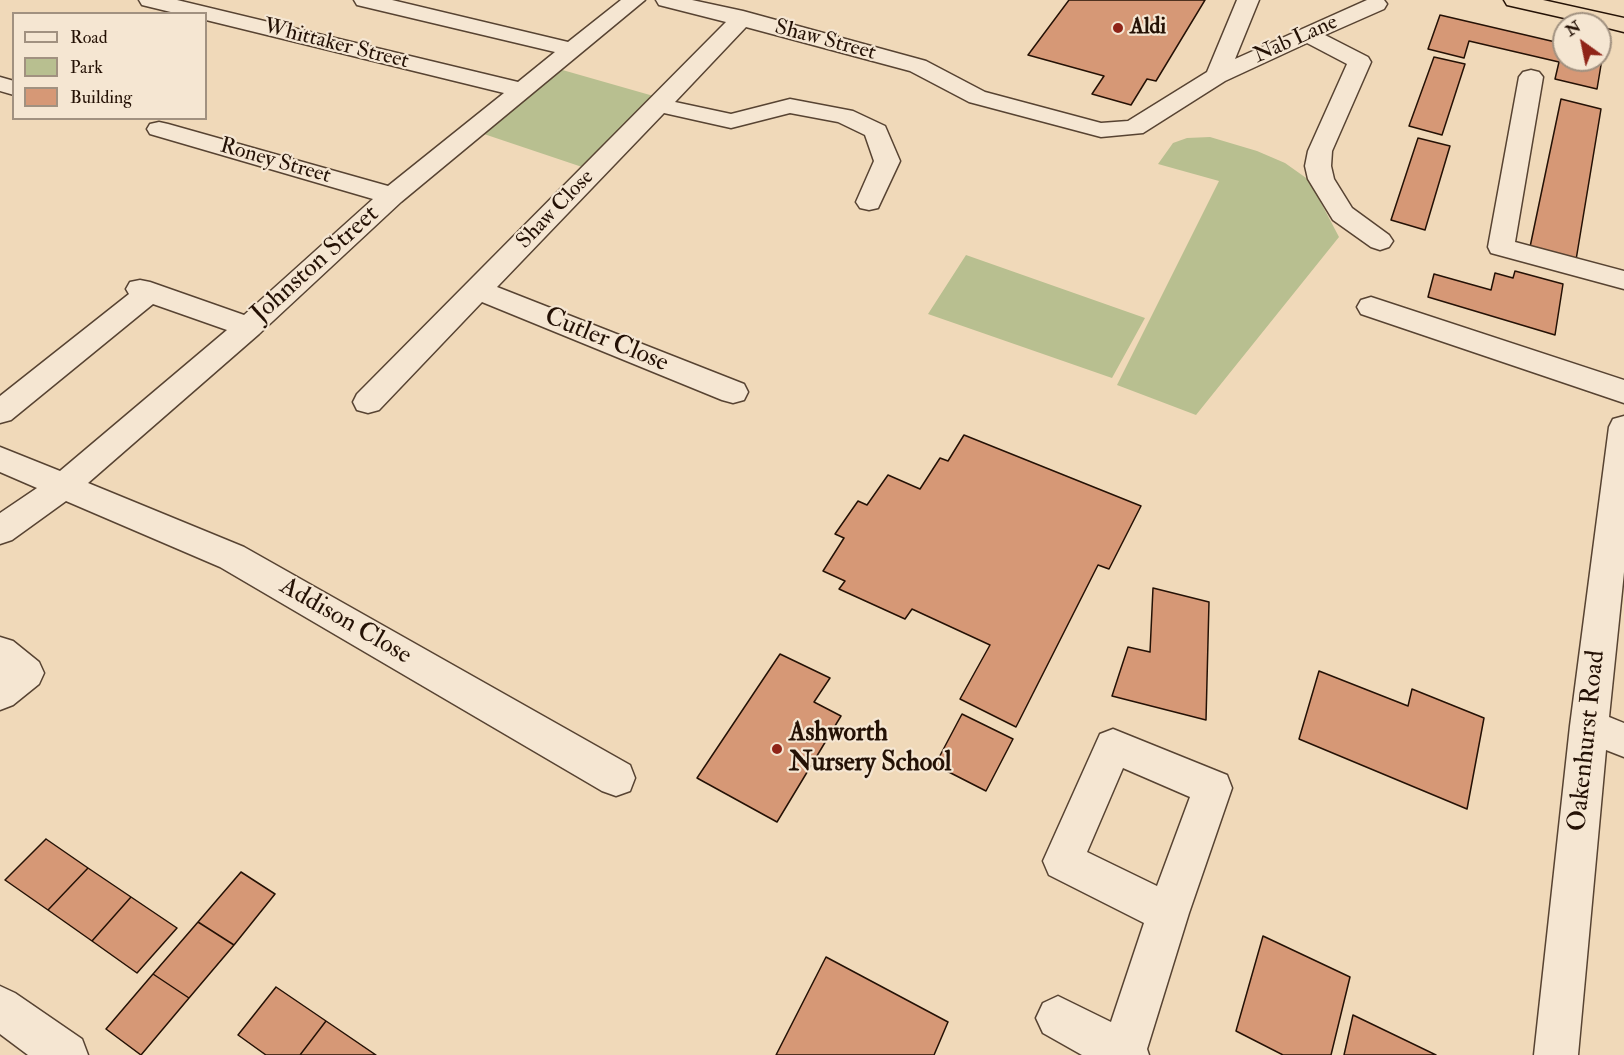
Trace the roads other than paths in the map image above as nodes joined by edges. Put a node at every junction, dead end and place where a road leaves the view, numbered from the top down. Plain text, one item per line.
1 (150, 0) edge
2 (365, 0) edge
3 (667, 0) edge
4 (1248, 0) edge
5 (1515, 0) edge
6 (627, 1) edge
7 (1376, 4) dead end
8 (199, 12) edge
9 (207, 14) edge
10 (743, 18) junction
11 (1624, 25) edge
12 (1308, 35) junction
13 (573, 50) junction
14 (1216, 76) junction
15 (1531, 76) dead end
16 (521, 90) junction
17 (658, 105) junction
18 (159, 129) dead end
19 (1101, 129) joint
20 (392, 196) junction
21 (869, 201) dead end
22 (1380, 241) dead end
23 (1624, 280) edge
24 (479, 290) junction
25 (1371, 307) dead end
26 (249, 327) junction
27 (733, 392) dead end
28 (1624, 393) edge
29 (368, 402) dead end
30 (0, 412) edge
31 (1624, 427) edge
32 (0, 459) edge
33 (62, 487) junction
34 (0, 531) edge
35 (0, 652) edge
36 (0, 694) edge
37 (1589, 726) junction
38 (1624, 740) edge
39 (616, 778) dead end
40 (1168, 913) dead end
41 (0, 1008) edge
42 (1058, 1018) dead end
43 (1125, 1054) edge
44 (66, 1055) edge
45 (1556, 1055) edge

1 - 8 street, Whittaker Street
2 - 13 street
3 - 10 street, Shaw Street
4 - 14 street, Nab Lane
5 - 11 highway
6 - 13 street, Johnston Street
7 - 12 street, Nab Lane
9 - 16 street, Whittaker Street
10 - 17 street, Shaw Close
10 - 19 street, Shaw Street
12 - 14 street, Nab Lane
12 - 22 street
13 - 16 street, Johnston Street
14 - 19 street, Nab Lane
15 - 23 street
16 - 20 street, Johnston Street
17 - 21 street
17 - 24 street, Shaw Close
18 - 20 street, Roney Street
20 - 26 street, Johnston Street
24 - 27 street, Cutler Close
24 - 29 street, Shaw Close
25 - 28 street
26 - 30 street
26 - 33 street, Johnston Street
31 - 37 street, Oakenhurst Road
32 - 33 street, Addison Close
33 - 34 street, Johnston Street
33 - 39 street, Addison Close
35 - 36 street
37 - 38 street
37 - 45 street, Oakenhurst Road
40 - 43 street
41 - 44 street
42 - 43 street

